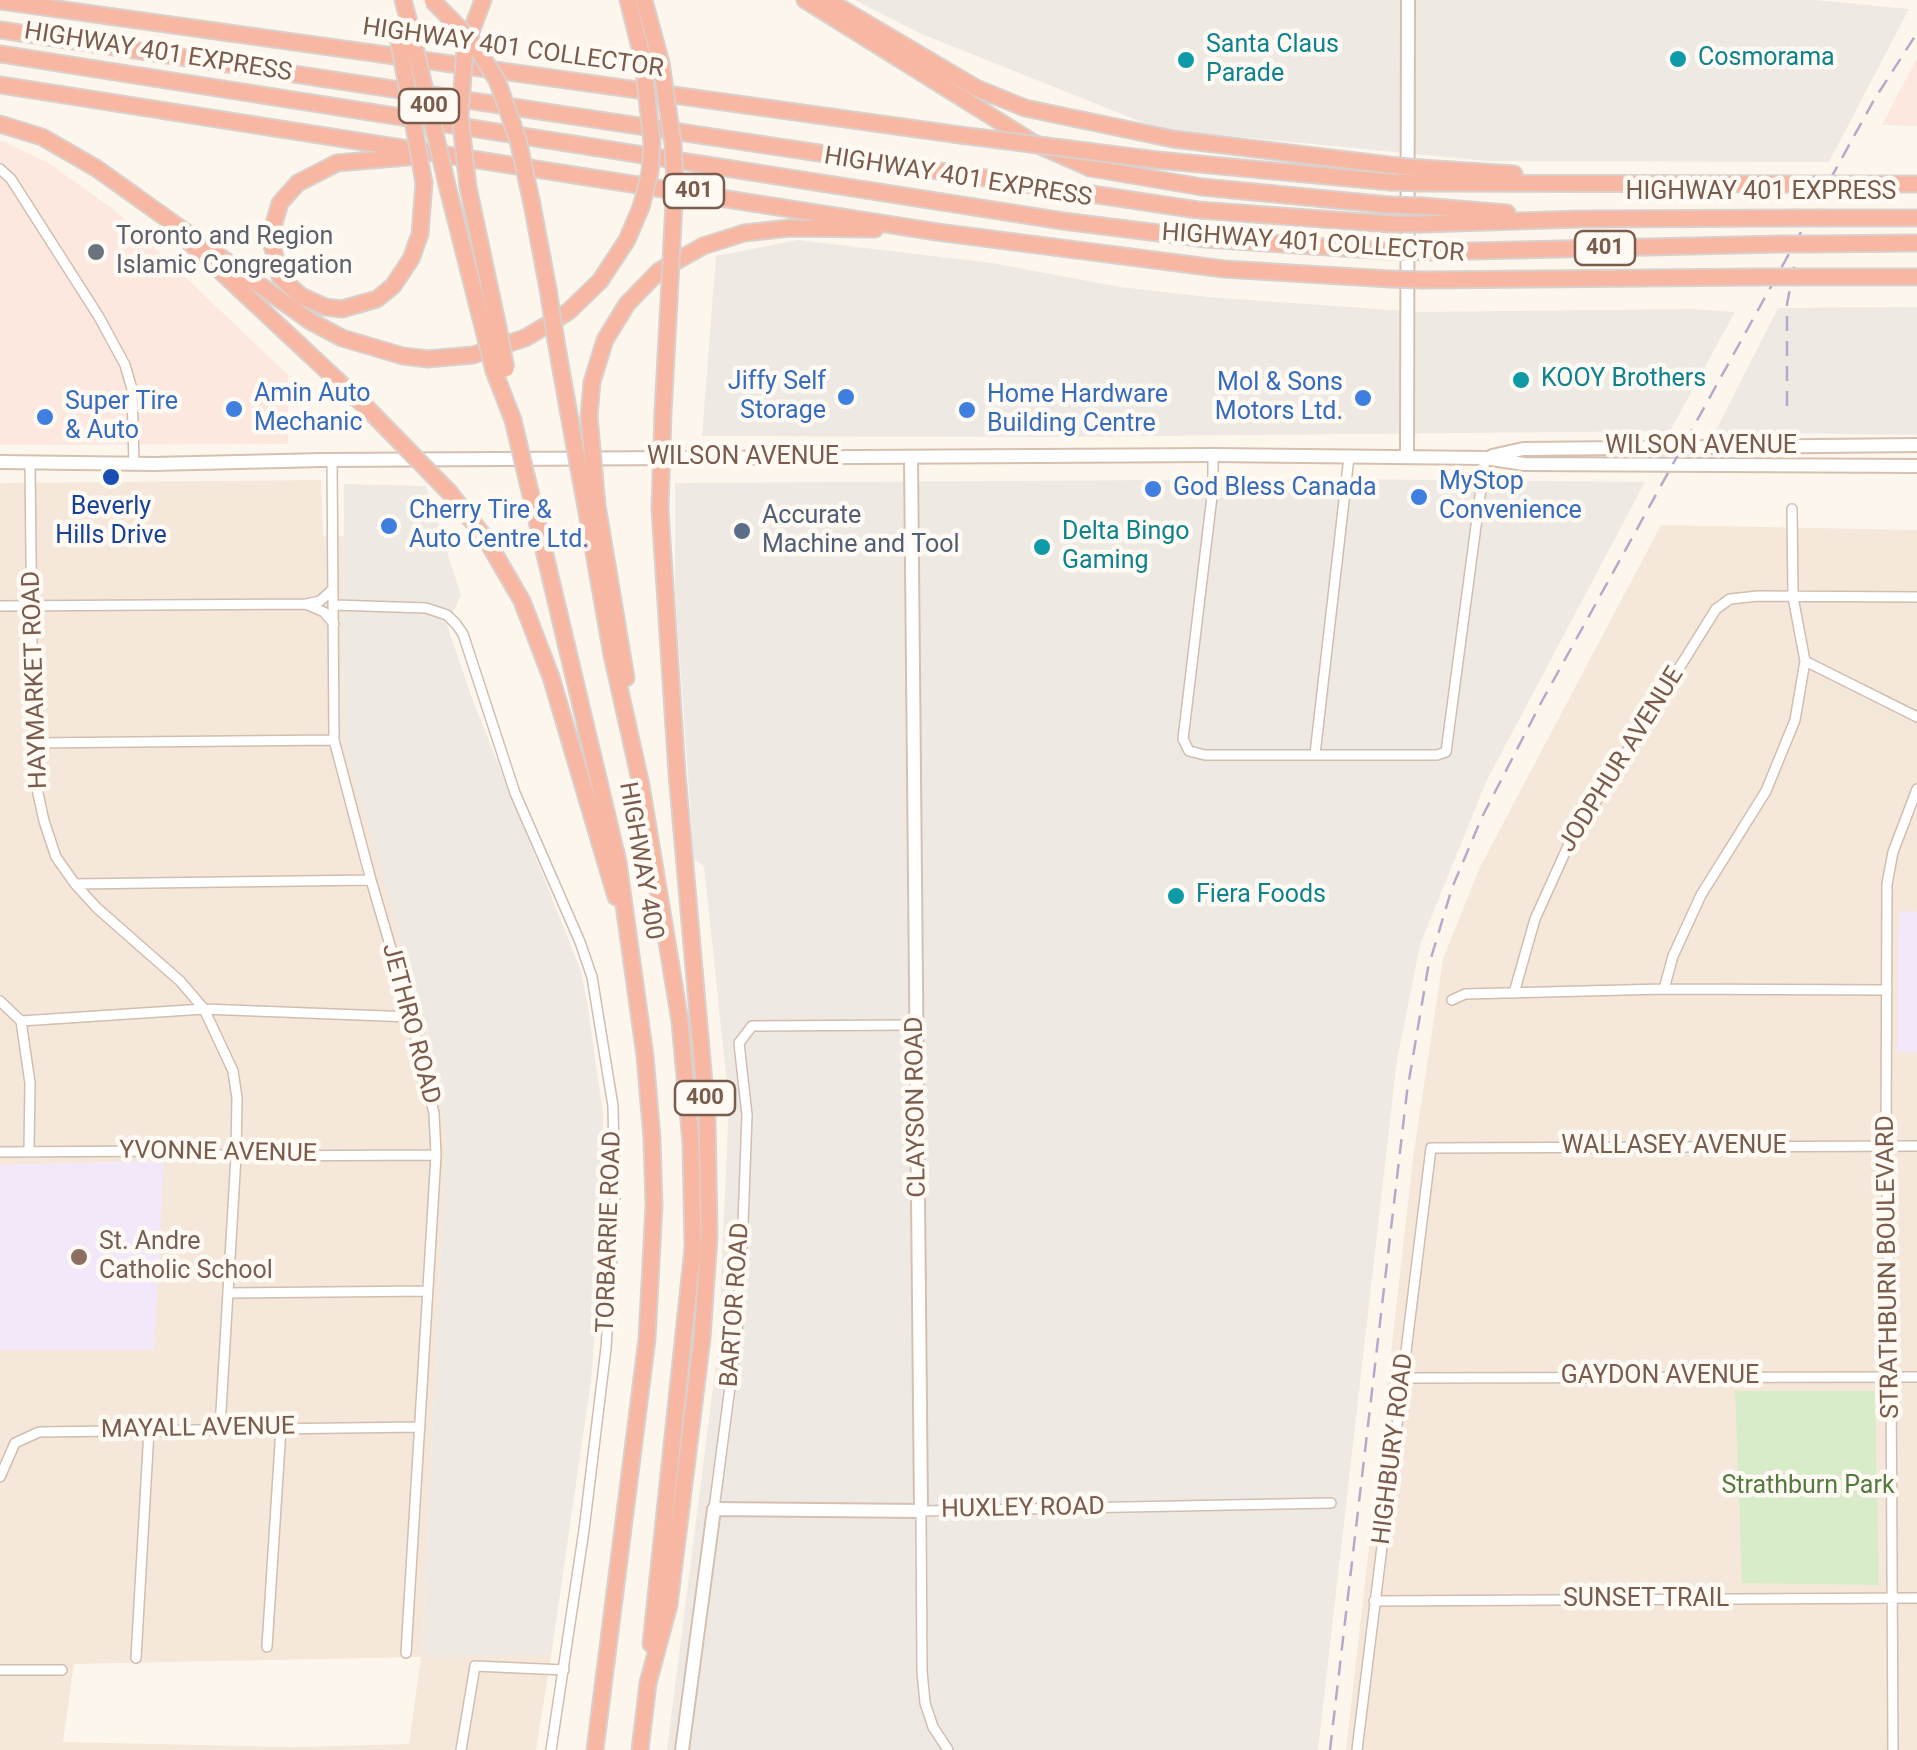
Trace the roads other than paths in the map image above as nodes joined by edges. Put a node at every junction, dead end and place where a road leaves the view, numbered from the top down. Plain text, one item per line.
1 (393, 0) edge
2 (403, 0) edge
3 (432, 0) edge
4 (483, 0) edge
5 (628, 0) edge
6 (644, 0) edge
7 (804, 0) edge
8 (1408, 0) edge
9 (0, 1) edge
10 (832, 2) edge
11 (403, 26) junction
12 (0, 30) edge
13 (0, 54) edge
14 (0, 85) edge
15 (0, 124) edge
16 (480, 158) junction
17 (0, 169) edge
18 (1394, 174) junction
19 (1917, 184) edge
20 (143, 199) junction
21 (1581, 218) junction
22 (1917, 218) edge
23 (937, 232) junction
24 (1917, 243) edge
25 (1917, 277) edge
26 (491, 329) junction
27 (1917, 446) edge
28 (1213, 455) junction
29 (1349, 457) junction
30 (1407, 457) junction
31 (911, 458) junction
32 (1485, 458) junction
33 (332, 460) junction
34 (0, 462) edge
35 (30, 462) junction
36 (134, 464) junction
37 (1917, 466) edge
38 (592, 506) junction
39 (1792, 510) dead end
40 (334, 588) junction
41 (1793, 596) junction
42 (1917, 597) edge
43 (306, 604) junction
44 (334, 605) junction
45 (0, 606) edge
46 (32, 606) junction
47 (334, 624) junction
48 (1805, 661) junction
49 (1917, 717) edge
50 (334, 740) junction
51 (32, 743) junction
52 (1315, 754) junction
53 (1917, 789) edge
54 (370, 880) junction
55 (75, 884) junction
56 (628, 932) junction
57 (1664, 988) junction
58 (1887, 990) junction
59 (1514, 993) junction
60 (1452, 1000) dead end
61 (0, 1001) edge
62 (204, 1010) junction
63 (412, 1017) junction
64 (21, 1021) junction
65 (916, 1025) junction
66 (1886, 1146) junction
67 (1917, 1146) edge
68 (1431, 1148) joint
69 (29, 1150) junction
70 (0, 1152) edge
71 (436, 1155) junction
72 (236, 1156) junction
73 (428, 1291) junction
74 (229, 1293) junction
75 (1891, 1377) junction
76 (1917, 1377) edge
77 (1403, 1378) junction
78 (420, 1427) junction
79 (220, 1428) junction
80 (281, 1428) junction
81 (149, 1430) junction
82 (0, 1477) edge
83 (1331, 1503) dead end
84 (714, 1508) junction
85 (921, 1511) junction
86 (1892, 1598) junction
87 (1917, 1598) edge
88 (1374, 1600) junction
89 (267, 1647) dead end
90 (406, 1654) dead end
91 (136, 1658) dead end
92 (0, 1670) edge
93 (62, 1670) dead end
94 (564, 1670) junction
95 (648, 1683) junction
96 (461, 1750) edge
97 (551, 1750) edge
98 (595, 1750) edge
99 (640, 1750) edge
100 (682, 1750) edge
101 (948, 1750) edge
102 (1357, 1750) edge
103 (1892, 1750) edge

1 - 11 highway
2 - 11 highway, 400
3 - 38 highway, bridge
4 - 26 highway, bridge
5 - 20 highway, bridge
6 - 95 highway, HIGHWAY 400 / 400, bridge
7 - 21 highway, bridge
8 - 30 main road
9 - 18 highway, HIGHWAY 401 COLLECTOR, bridge
10 - 18 highway
11 - 16 highway, bridge
11 - 26 highway, 400, bridge
12 - 21 highway, HIGHWAY 401 EXPRESS / 401, bridge
13 - 24 highway, HIGHWAY 401 EXPRESS / 401, bridge
14 - 16 highway, HIGHWAY 401 COLLECTOR / 401
15 - 20 highway
16 - 23 highway, HIGHWAY 401 COLLECTOR / 401
17 - 36 street
18 - 19 highway, bridge
20 - 56 highway, bridge
21 - 22 highway, HIGHWAY 401 EXPRESS / 401, bridge
23 - 25 highway, HIGHWAY 401 COLLECTOR / 401, bridge
23 - 38 highway, bridge
26 - 56 highway, HIGHWAY 400 / 400, bridge
27 - 32 main road, WILSON AVENUE
28 - 29 main road, WILSON AVENUE
28 - 31 main road, WILSON AVENUE
28 - 52 street
29 - 30 main road, WILSON AVENUE
29 - 52 street
30 - 32 main road, WILSON AVENUE
31 - 33 main road, WILSON AVENUE
31 - 65 main road, CLAYSON ROAD
32 - 37 main road, WILSON AVENUE
32 - 52 street
33 - 36 main road, WILSON AVENUE
33 - 40 street, JETHRO ROAD
34 - 35 main road, WILSON AVENUE
35 - 36 main road, WILSON AVENUE
35 - 46 street, HAYMARKET ROAD
38 - 95 highway
39 - 41 street
40 - 43 street
40 - 44 street, JETHRO ROAD
41 - 42 street, JODPHUR AVENUE
41 - 48 street
41 - 59 street, JODPHUR AVENUE
43 - 46 street
43 - 47 street
44 - 47 street, JETHRO ROAD
44 - 94 street, TORBARRIE ROAD
45 - 46 street
46 - 51 street, HAYMARKET ROAD
47 - 50 street, JETHRO ROAD
48 - 49 street
48 - 57 street
50 - 51 street
50 - 54 street, JETHRO ROAD
51 - 55 street, HAYMARKET ROAD
53 - 58 street, STRATHBURN BOULEVARD
54 - 55 street
54 - 63 street, JETHRO ROAD
55 - 62 street, HAYMARKET ROAD
56 - 98 highway, HIGHWAY 400 / 400
57 - 58 street
57 - 59 street
58 - 66 street, STRATHBURN BOULEVARD
59 - 60 street
61 - 64 street
62 - 63 street
62 - 64 street
62 - 72 street, HAYMARKET ROAD
63 - 71 street, JETHRO ROAD
64 - 69 street
65 - 84 street, BARTOR ROAD
65 - 85 main road, CLAYSON ROAD
66 - 67 street, WALLASEY AVENUE
66 - 68 street, WALLASEY AVENUE
66 - 75 street, STRATHBURN BOULEVARD
68 - 77 street, HIGHBURY ROAD
69 - 70 street, YVONNE AVENUE
69 - 72 street, YVONNE AVENUE
71 - 72 street, YVONNE AVENUE
71 - 73 street, JETHRO ROAD
72 - 74 street, HAYMARKET ROAD
73 - 74 street
73 - 78 street, JETHRO ROAD
74 - 79 street, HAYMARKET ROAD
75 - 76 street, GAYDON AVENUE
75 - 77 street, GAYDON AVENUE
75 - 86 street, STRATHBURN BOULEVARD
77 - 88 street, HIGHBURY ROAD
78 - 80 street, MAYALL AVENUE
78 - 90 street, JETHRO ROAD
79 - 80 street, MAYALL AVENUE
79 - 81 street, MAYALL AVENUE
80 - 89 street
81 - 82 street, MAYALL AVENUE
81 - 91 street
83 - 85 street, HUXLEY ROAD
84 - 85 main road, HUXLEY ROAD
84 - 100 main road, BARTOR ROAD
85 - 101 street, CLAYSON ROAD
86 - 87 street, SUNSET TRAIL
86 - 88 street, SUNSET TRAIL
86 - 103 street, STRATHBURN BOULEVARD
88 - 102 street, HIGHBURY ROAD
92 - 93 street
94 - 96 street
94 - 97 street, TORBARRIE ROAD
95 - 99 highway, HIGHWAY 400 / 400

